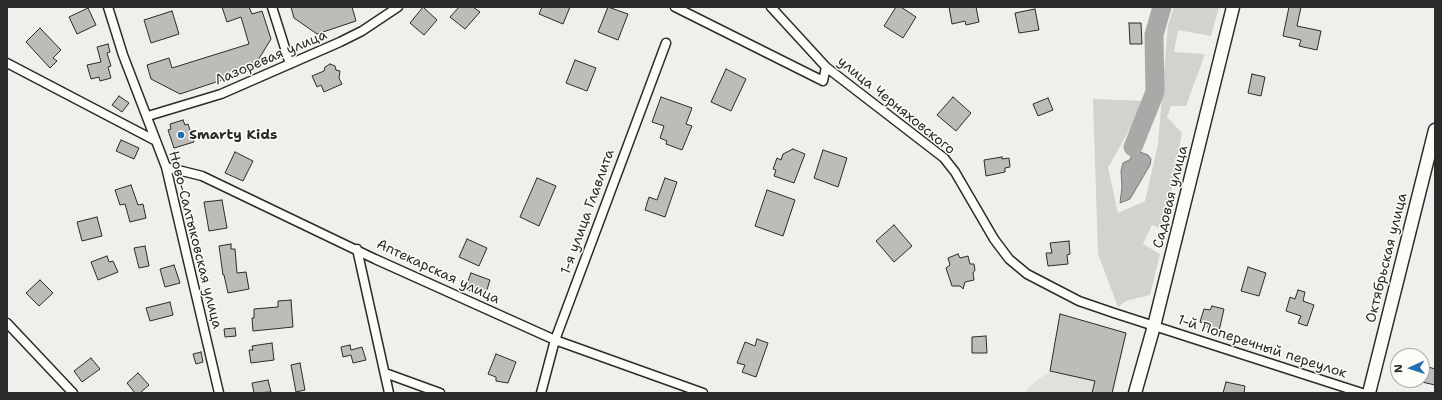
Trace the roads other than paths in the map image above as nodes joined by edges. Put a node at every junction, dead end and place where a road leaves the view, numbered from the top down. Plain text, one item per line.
1 (108, 7) edge
2 (272, 7) edge
3 (398, 7) edge
4 (675, 7) edge
5 (771, 7) edge
6 (1233, 7) edge
7 (666, 43) dead end
8 (7, 64) edge
9 (290, 64) junction
10 (826, 67) junction
11 (148, 116) junction
12 (1435, 130) edge
13 (156, 141) junction
14 (166, 167) junction
15 (357, 249) junction
16 (7, 323) edge
17 (1154, 326) junction
18 (555, 340) junction
19 (385, 373) junction
20 (73, 393) edge
21 (219, 393) edge
22 (389, 393) edge
23 (440, 393) edge
24 (541, 393) edge
25 (702, 393) edge
26 (1135, 393) edge
27 (1362, 393) edge
28 (1369, 393) edge

1 - 11 street
2 - 9 street
3 - 9 street, Лазоревая улица
4 - 10 street
5 - 10 street, улица Черняховского
6 - 17 street, Садовая улица
7 - 18 street, 1-я улица Главлита
8 - 13 street, Ново-Салтыковская улица
9 - 11 street, Лазоревая улица
10 - 17 street, улица Черняховского
11 - 13 street
12 - 28 street, Октябрьская улица
13 - 14 street, Ново-Салтыковская улица
14 - 15 street, Аптекарская улица
14 - 21 street, Ново-Салтыковская улица
15 - 18 street, Аптекарская улица
15 - 19 street
16 - 20 street
17 - 26 street, Садовая улица
17 - 27 street, 1-й Поперечный переулок
18 - 24 street, 1-я улица Главлита
18 - 25 street, Аптекарская улица
19 - 22 street
19 - 23 street

